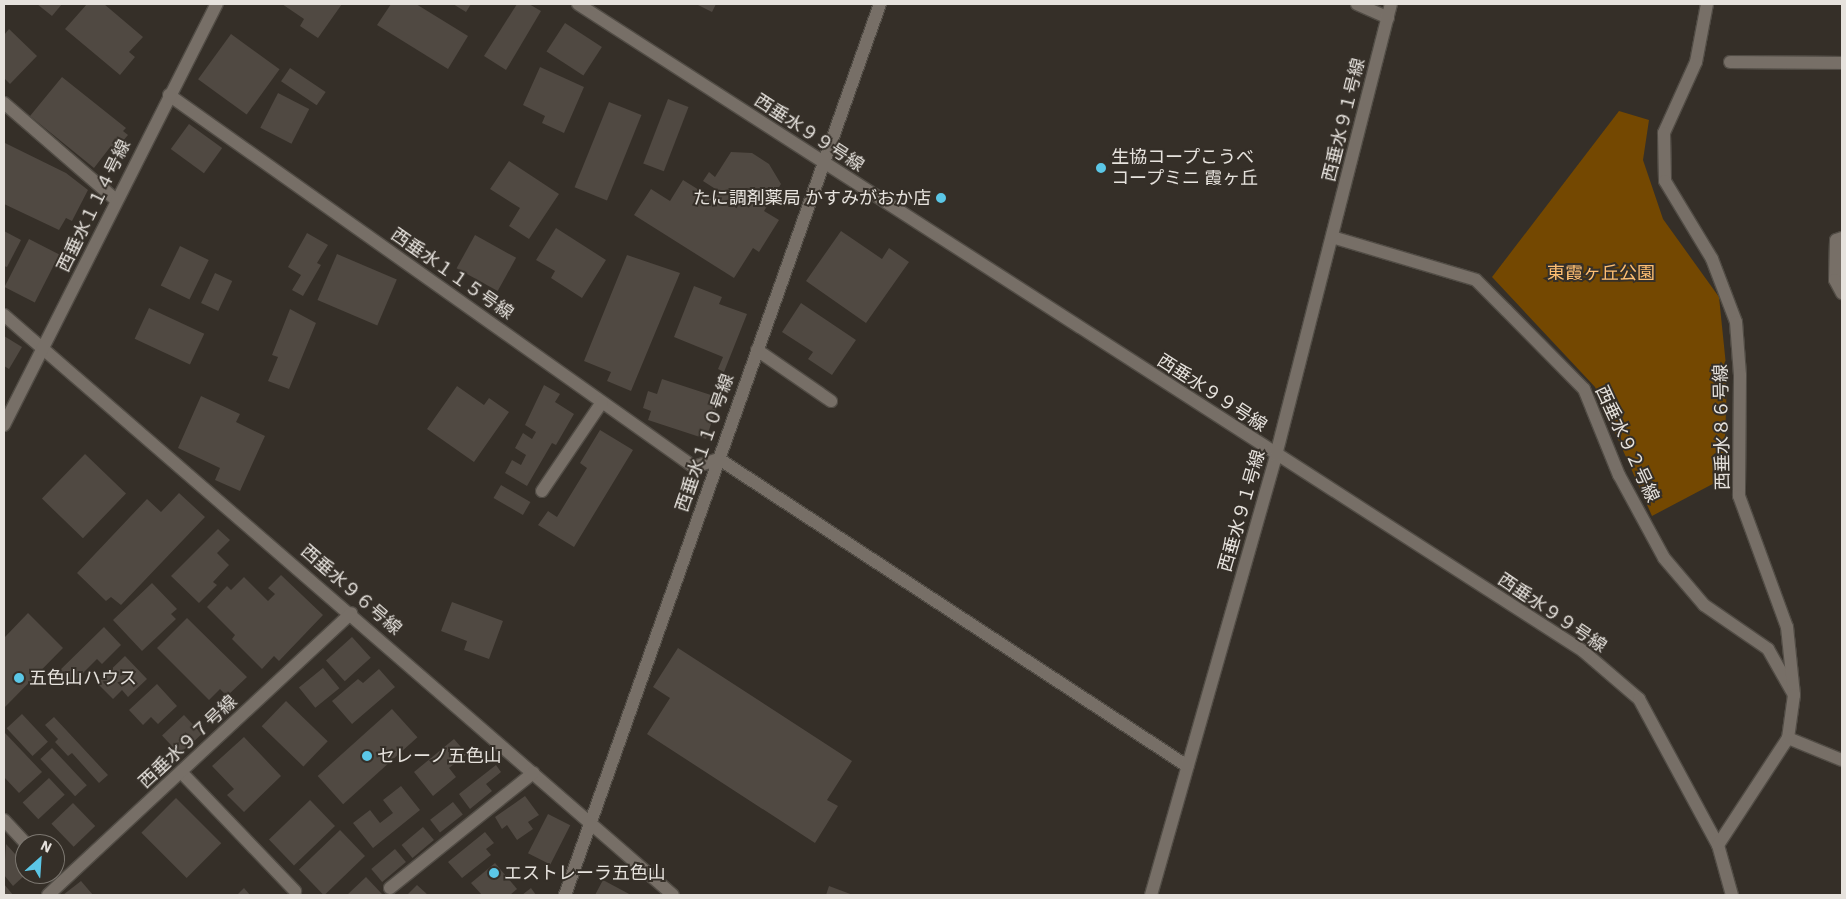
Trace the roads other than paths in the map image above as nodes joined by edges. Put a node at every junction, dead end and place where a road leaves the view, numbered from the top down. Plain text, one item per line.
1 (217, 4) edge
2 (578, 4) edge
3 (880, 4) edge
4 (1357, 4) edge
5 (1391, 4) edge
6 (1707, 4) edge
7 (1388, 18) junction
8 (1730, 62) dead end
9 (1842, 63) edge
10 (169, 95) junction
11 (4, 103) edge
12 (822, 162) junction
13 (116, 200) junction
14 (1332, 238) junction
15 (1842, 238) edge
16 (1842, 292) edge
17 (4, 315) edge
18 (42, 348) junction
19 (757, 350) junction
20 (831, 401) dead end
21 (602, 402) junction
22 (4, 425) edge
23 (1276, 455) junction
24 (719, 459) junction
25 (542, 491) dead end
26 (351, 613) junction
27 (1794, 695) junction
28 (1788, 738) junction
29 (1842, 760) edge
30 (1187, 766) junction
31 (181, 772) junction
32 (533, 773) junction
33 (4, 820) edge
34 (589, 823) junction
35 (17, 834) edge
36 (1718, 845) junction
37 (65, 871) edge
38 (390, 888) dead end
39 (295, 891) dead end
40 (565, 895) edge
41 (673, 895) edge
42 (1151, 895) edge
43 (1732, 895) edge

1 - 10 street, 西垂水１１４号線
2 - 12 street, 西垂水９９号線
3 - 12 street, 西垂水１１０号線
4 - 7 street
5 - 7 street, 西垂水９１号線
6 - 27 street, 西垂水８６号線
7 - 14 street, 西垂水９１号線
8 - 9 street
10 - 13 street, 西垂水１１４号線
10 - 21 street, 西垂水１１５号線
11 - 13 street
12 - 19 street, 西垂水１１０号線
12 - 23 street, 西垂水９９号線
13 - 18 street, 西垂水１１４号線
14 - 23 street, 西垂水９１号線
14 - 27 street, 西垂水９２号線
15 - 16 street
17 - 18 street, 西垂水９６号線
18 - 22 street, 西垂水１１４号線
18 - 26 street, 西垂水９６号線
19 - 20 street
19 - 24 street, 西垂水１１０号線
21 - 24 street, 西垂水１１５号線
21 - 25 street
23 - 30 street, 西垂水９１号線
23 - 36 street, 西垂水９９号線
24 - 30 street
24 - 34 street, 西垂水１１０号線
26 - 31 street, 西垂水９７号線
26 - 32 street, 西垂水９６号線
27 - 28 street, 西垂水８６号線
28 - 29 street
28 - 36 street, 西垂水８６号線
30 - 42 street, 西垂水９１号線
31 - 37 street, 西垂水９７号線
31 - 39 street
32 - 34 street, 西垂水９６号線
32 - 38 street
33 - 35 street
34 - 40 street, 西垂水１１０号線
34 - 41 street, 西垂水９６号線
36 - 43 street, 西垂水９９号線

